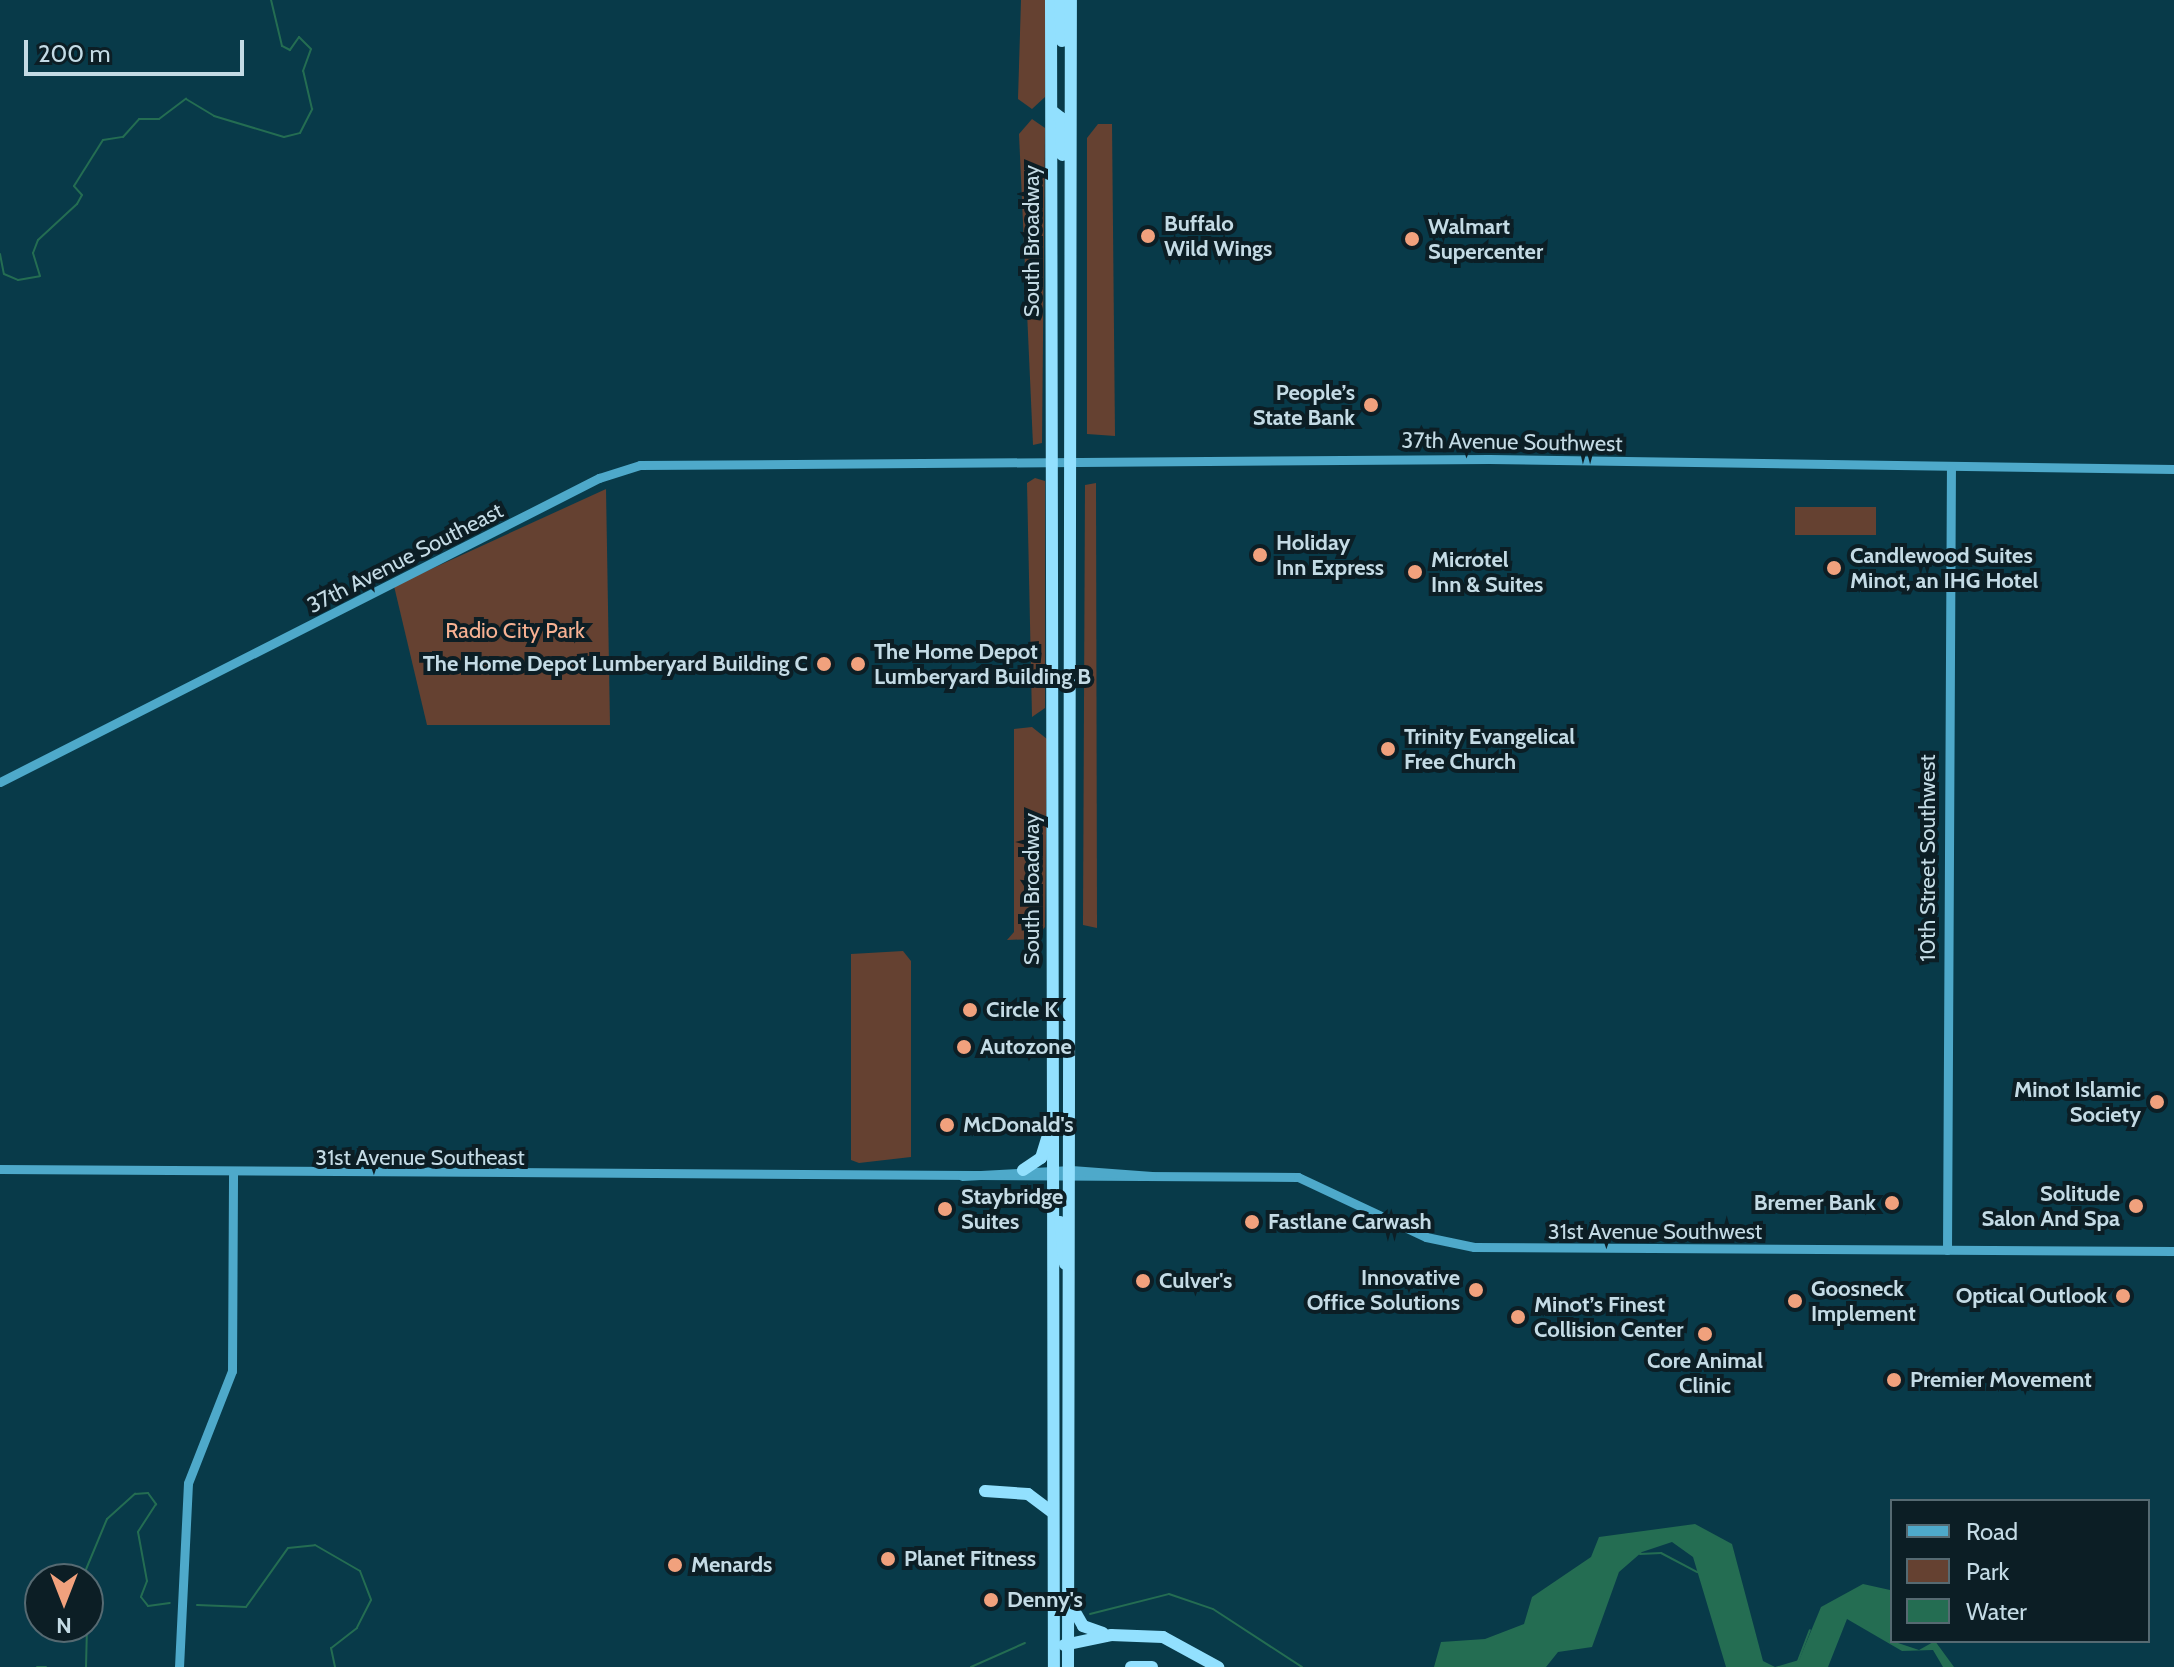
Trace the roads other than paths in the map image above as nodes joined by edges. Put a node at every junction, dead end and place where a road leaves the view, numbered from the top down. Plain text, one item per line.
1 (1051, 0) edge
2 (1060, 0) edge
3 (1071, 0) edge
4 (1052, 111) junction
5 (1070, 112) junction
6 (1070, 217) junction
7 (1051, 460) junction
8 (1071, 460) junction
9 (850, 466) joint
10 (1951, 467) junction
11 (2174, 469) edge
12 (1052, 723) junction
13 (0, 782) edge
14 (1052, 804) junction
15 (1069, 860) junction
16 (1071, 941) junction
17 (1052, 947) junction
18 (1052, 1030) junction
19 (1053, 1100) junction
20 (1070, 1104) junction
21 (0, 1169) edge
22 (1023, 1170) junction
23 (233, 1175) junction
24 (840, 1175) joint
25 (1062, 1175) junction
26 (962, 1176) junction
27 (1947, 1250) junction
28 (2174, 1251) edge
29 (985, 1491) dead end
30 (1052, 1518) junction
31 (1068, 1598) junction
32 (1111, 1635) junction
33 (1068, 1640) junction
34 (179, 1667) edge
35 (1047, 1667) edge
36 (1054, 1667) edge
37 (1068, 1667) edge
38 (1131, 1667) edge
39 (1152, 1667) edge
40 (1218, 1667) edge

1 - 4 highway, South Broadway
2 - 5 highway
3 - 5 highway
4 - 6 highway
4 - 7 highway, South Broadway
5 - 6 highway, South Broadway
6 - 8 highway, South Broadway
7 - 8 street, 37th Avenue Southwest
7 - 9 street, 37th Avenue Southwest
7 - 12 highway, South Broadway
8 - 10 street, 37th Avenue Southwest
8 - 15 highway, South Broadway
9 - 13 street, 37th Avenue Southeast
10 - 11 street, 37th Avenue Southwest
10 - 27 street, 10th Street Southwest
12 - 14 highway, South Broadway
12 - 15 highway
14 - 16 highway
14 - 17 highway, South Broadway
15 - 16 highway, South Broadway
16 - 20 highway, South Broadway
17 - 18 highway, South Broadway
17 - 20 highway
18 - 19 highway, South Broadway
18 - 25 highway
19 - 22 highway
19 - 25 highway, South Broadway
20 - 25 highway, South Broadway
21 - 23 street, 31st Avenue Southeast
22 - 25 street, 31st Avenue Southwest
22 - 26 street, 31st Avenue Southwest
23 - 24 street, 31st Avenue Southeast
23 - 34 street
24 - 26 street, 31st Avenue Southwest
25 - 26 street, 31st Avenue Southwest
25 - 27 street, 31st Avenue Southwest
25 - 30 highway, South Broadway
25 - 31 highway, South Broadway
27 - 28 street, 31st Avenue Southwest
29 - 30 highway
30 - 35 highway
30 - 36 highway, South Broadway
31 - 32 highway
31 - 33 highway, South Broadway
32 - 33 highway
32 - 40 highway
33 - 36 highway
33 - 37 highway, South Broadway
38 - 39 highway

